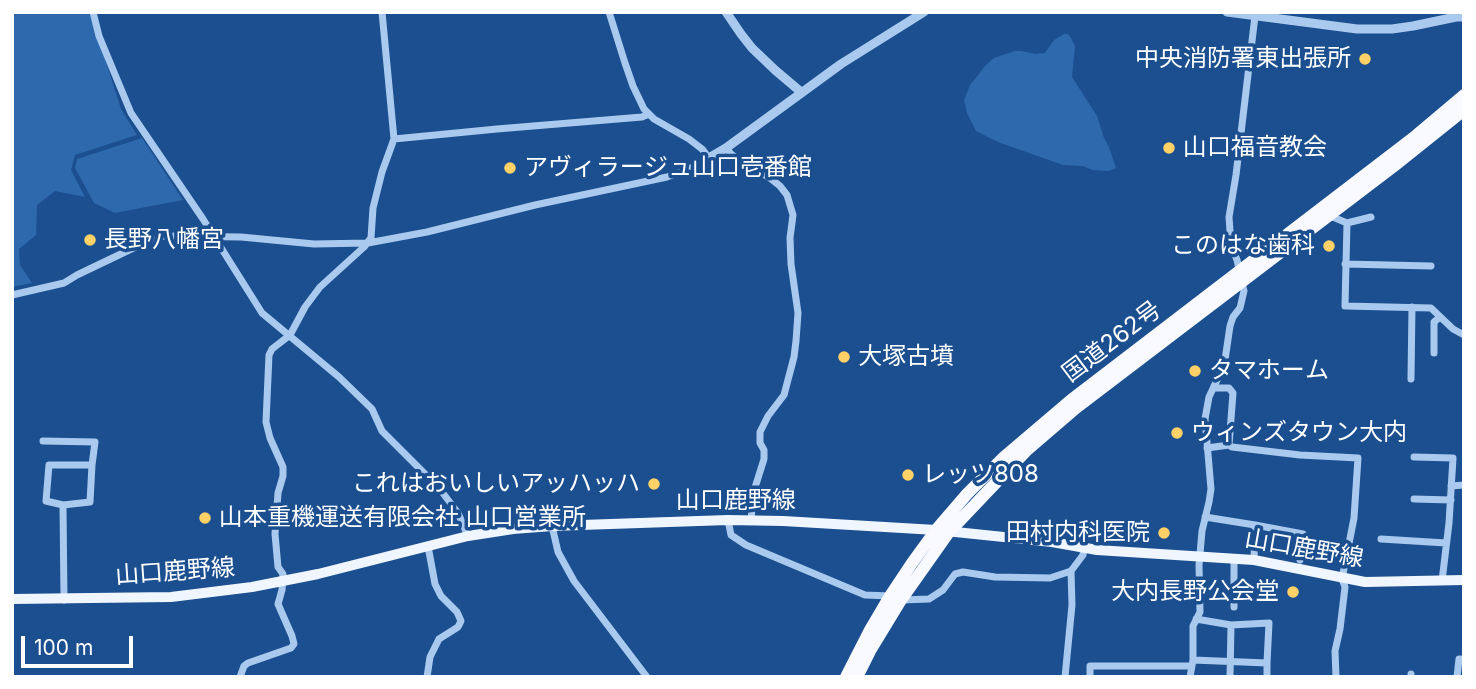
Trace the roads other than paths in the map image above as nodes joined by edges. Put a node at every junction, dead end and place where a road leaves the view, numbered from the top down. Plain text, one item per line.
1 (93, 12) edge
2 (382, 12) edge
3 (609, 12) edge
4 (726, 12) edge
5 (925, 12) edge
6 (1227, 12) edge
7 (1255, 16) junction
8 (1464, 17) edge
9 (801, 92) junction
10 (1464, 95) edge
11 (1464, 110) edge
12 (649, 114) junction
13 (394, 139) junction
14 (726, 148) junction
15 (709, 158) junction
16 (1325, 212) junction
17 (1371, 217) dead end
18 (1347, 223) junction
19 (214, 236) junction
20 (368, 243) junction
21 (1345, 264) junction
22 (1431, 266) dead end
23 (1240, 276) junction
24 (12, 295) edge
25 (1412, 307) junction
26 (1440, 317) junction
27 (290, 335) junction
28 (1464, 335) edge
29 (1434, 352) dead end
30 (1411, 379) dead end
31 (1214, 386) junction
32 (43, 441) dead end
33 (1229, 445) junction
34 (1207, 448) junction
35 (1414, 457) dead end
36 (92, 465) junction
37 (1464, 485) edge
38 (1451, 486) junction
39 (1414, 499) dead end
40 (1451, 500) junction
41 (63, 505) junction
42 (1205, 517) junction
43 (728, 520) junction
44 (751, 521) junction
45 (1255, 524) junction
46 (552, 526) junction
47 (943, 531) junction
48 (468, 536) junction
49 (1381, 539) dead end
50 (1446, 543) junction
51 (428, 546) junction
52 (1084, 547) junction
53 (1200, 556) junction
54 (1234, 558) junction
55 (1254, 560) junction
56 (1300, 560) dead end
57 (1071, 571) junction
58 (1342, 579) junction
59 (1442, 580) junction
60 (1464, 580) edge
61 (283, 582) junction
62 (895, 598) junction
63 (12, 599) edge
64 (64, 600) junction
65 (1234, 607) dead end
66 (1196, 619) junction
67 (1231, 625) junction
68 (1464, 659) edge
69 (1230, 661) junction
70 (1192, 663) junction
71 (1267, 663) junction
72 (857, 676) edge
73 (240, 677) edge
74 (427, 677) edge
75 (647, 677) edge
76 (1065, 677) edge
77 (1090, 677) edge
78 (1190, 677) edge
79 (1230, 677) edge
80 (1267, 677) edge
81 (1336, 677) edge
82 (1457, 677) edge

1 - 19 street
2 - 13 street
3 - 12 street
4 - 9 street
5 - 9 street
6 - 7 street
7 - 8 street
7 - 23 street
9 - 14 street
10 - 16 highway, 国道262号
11 - 16 highway, 国道262号
12 - 13 street
12 - 15 street
13 - 20 street
14 - 15 street
14 - 44 street
15 - 20 street
16 - 18 street
16 - 23 highway, 国道262号
17 - 18 street
18 - 21 street
19 - 20 street
19 - 24 street
19 - 27 street
20 - 27 street
21 - 22 street
21 - 25 street
23 - 31 street
23 - 47 highway, 国道262号
25 - 26 street
25 - 30 street
26 - 28 street
26 - 29 street
27 - 48 street
27 - 61 street
31 - 33 street
31 - 34 street
32 - 36 street
33 - 34 street
33 - 58 street
34 - 42 street
35 - 38 street
36 - 41 street
36 - 41 street
37 - 38 street
38 - 40 street
39 - 40 street
40 - 50 street
41 - 64 street
42 - 45 street
42 - 53 street
43 - 44 main road, 山口鹿野線
43 - 46 main road, 山口鹿野線
43 - 62 street
44 - 47 main road, 山口鹿野線
45 - 55 street
45 - 56 street
46 - 48 main road, 山口鹿野線
46 - 75 street
47 - 52 main road, 山口鹿野線
47 - 62 highway, 国道262号
48 - 51 main road, 山口鹿野線
49 - 50 street
50 - 59 street
51 - 61 main road, 山口鹿野線
51 - 74 street
52 - 53 main road, 山口鹿野線
52 - 57 street
53 - 54 main road, 山口鹿野線
53 - 66 street
54 - 55 main road, 山口鹿野線
54 - 65 street
55 - 58 main road, 山口鹿野線
57 - 62 street
57 - 76 street
58 - 59 main road, 山口鹿野線
58 - 81 street
59 - 60 main road, 山口鹿野線
61 - 64 main road, 山口鹿野線
61 - 73 street
62 - 72 highway, 国道262号
63 - 64 main road, 山口鹿野線
66 - 67 street
66 - 70 street
67 - 69 street
67 - 71 street
68 - 82 street
69 - 70 street
69 - 71 street
69 - 79 street
70 - 77 street
70 - 78 street
71 - 80 street

